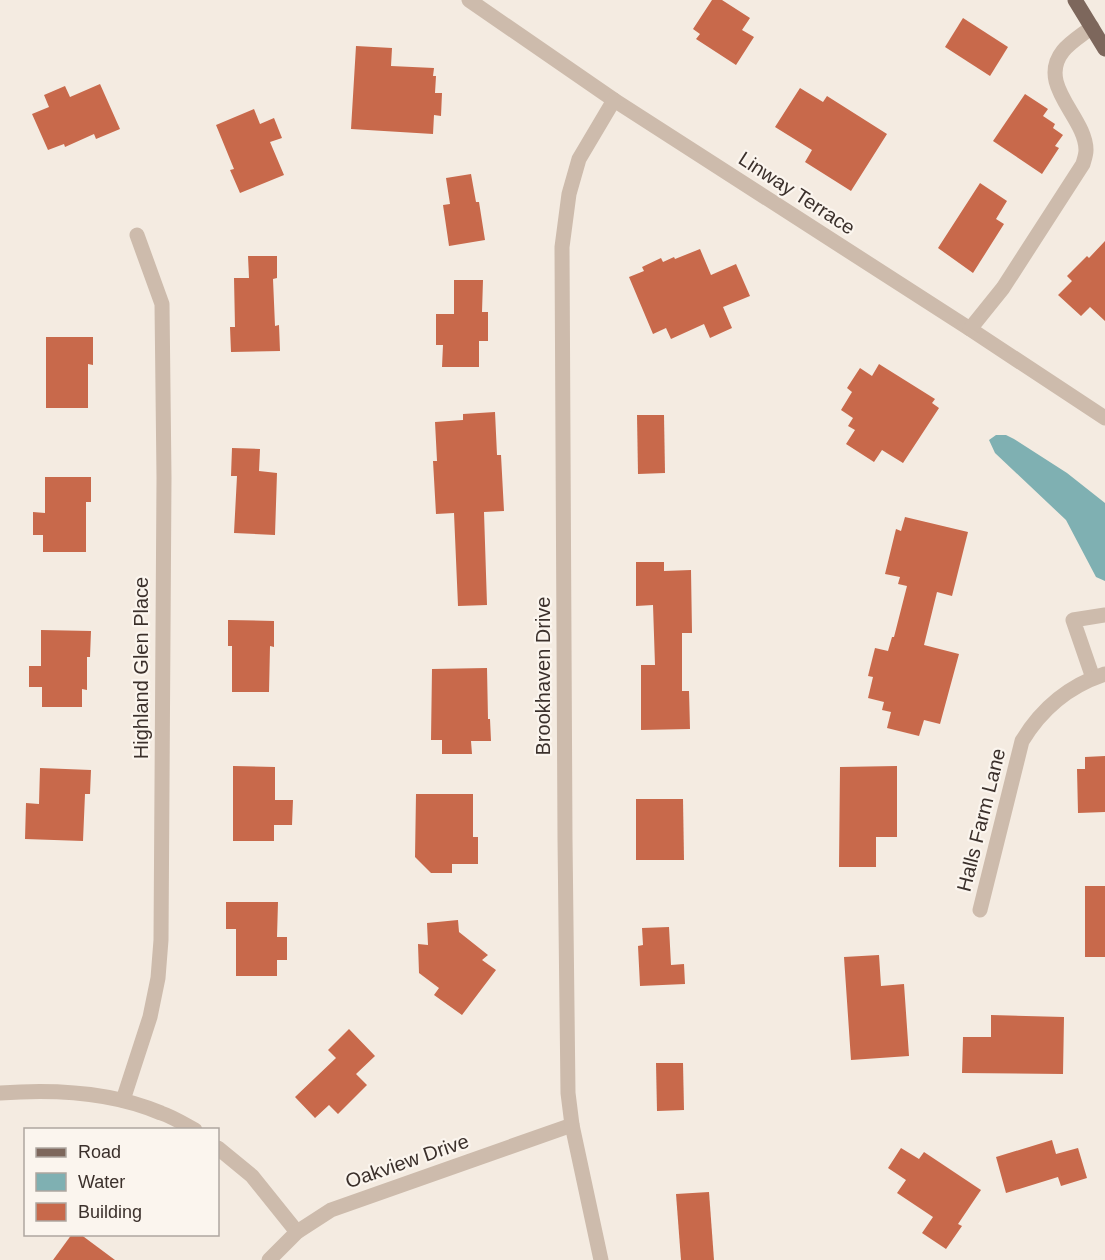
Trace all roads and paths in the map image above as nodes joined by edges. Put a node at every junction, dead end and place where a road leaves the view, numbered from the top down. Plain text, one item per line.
1 (469, 0) edge
2 (1075, 0) edge
3 (1092, 27) junction
4 (1105, 49) edge
5 (614, 100) junction
6 (137, 235) dead end
7 (970, 329) junction
8 (1105, 418) edge
9 (1105, 615) edge
10 (1099, 676) edge
11 (980, 910) dead end
12 (0, 1093) edge
13 (123, 1100) junction
14 (572, 1125) junction
15 (191, 1128) edge
16 (219, 1149) edge
17 (297, 1232) junction
18 (269, 1260) edge
19 (601, 1260) edge

1 - 5 street, Linway Terrace
2 - 3 main road
3 - 4 main road
3 - 7 street
5 - 7 street, Linway Terrace
5 - 14 street, Brookhaven Drive
6 - 13 street, Highland Glen Place
7 - 8 street, Linway Terrace
9 - 10 street
10 - 11 street, Halls Farm Lane
12 - 13 street
13 - 15 street
14 - 17 street, Oakview Drive
14 - 19 street, Brookhaven Drive
16 - 17 street
17 - 18 street, Oakview Drive

